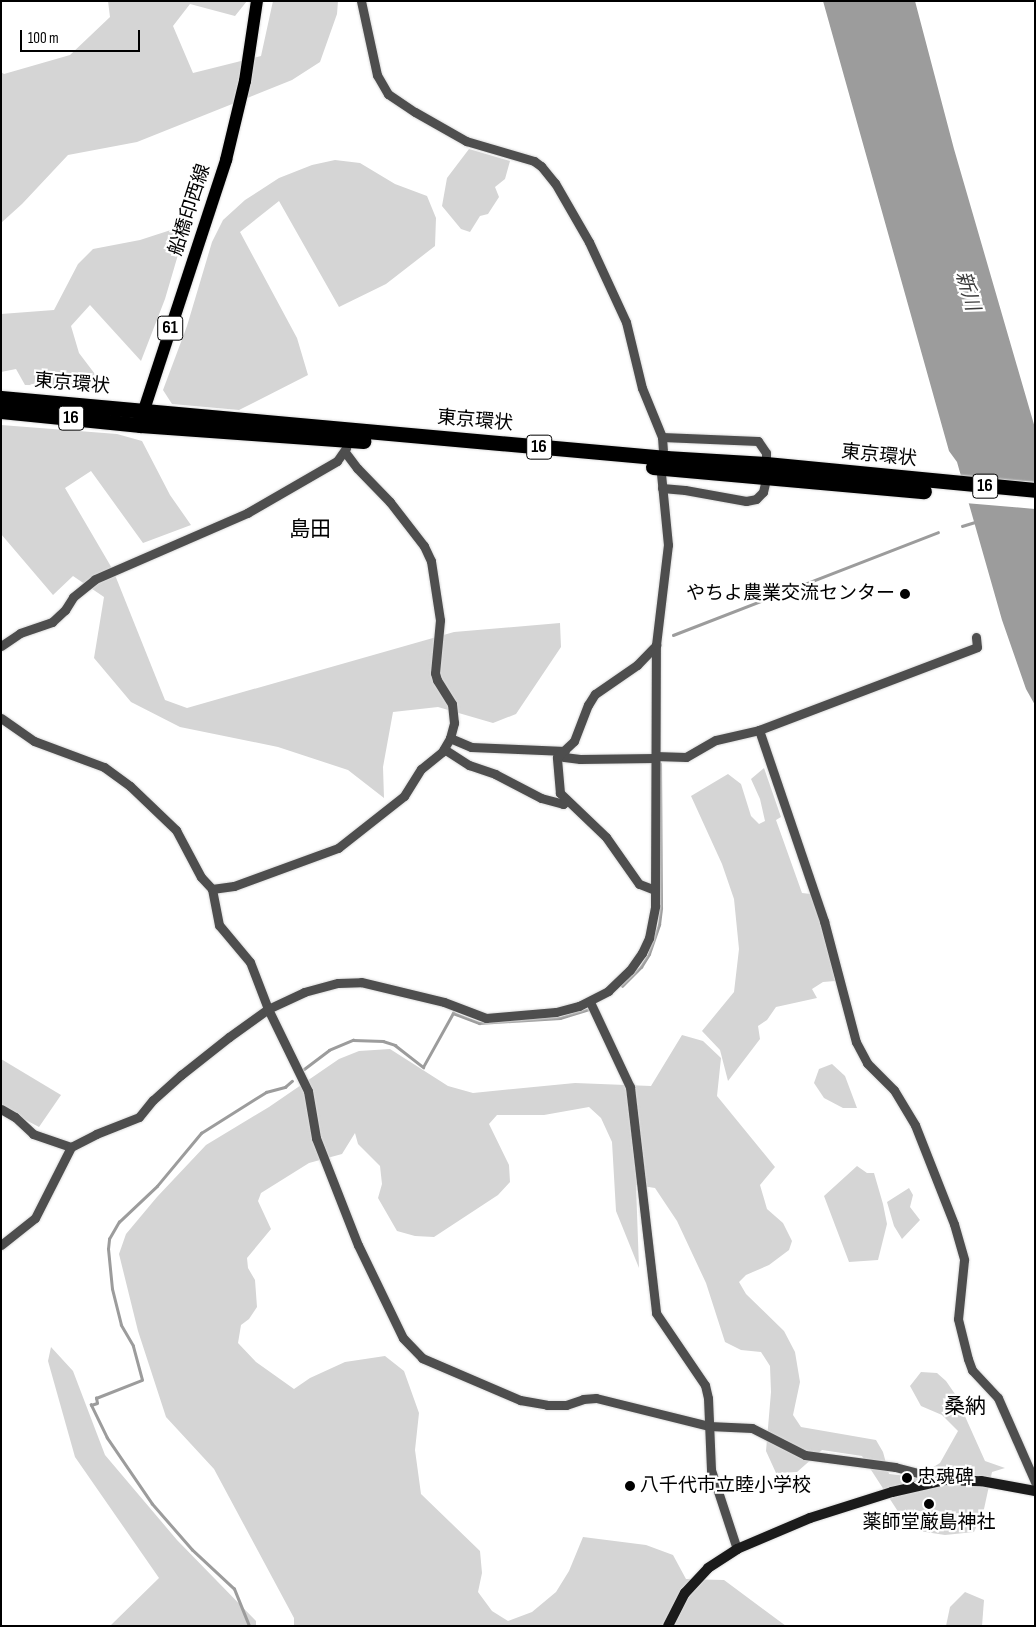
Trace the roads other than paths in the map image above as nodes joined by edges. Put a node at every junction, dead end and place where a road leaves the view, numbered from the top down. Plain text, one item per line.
1 (257, 1) edge
2 (361, 2) edge
3 (1, 398) edge
4 (1, 411) edge
5 (141, 417) junction
6 (328, 433) junction
7 (662, 437) junction
8 (458, 445) junction
9 (346, 446) junction
10 (663, 450) dead end
11 (766, 471) junction
12 (661, 474) dead end
13 (936, 487) junction
14 (662, 488) junction
15 (1035, 490) edge
16 (1035, 501) edge
17 (976, 637) dead end
18 (656, 645) junction
19 (1, 646) edge
20 (1, 718) edge
21 (759, 730) junction
22 (450, 738) junction
23 (444, 749) junction
24 (563, 752) junction
25 (655, 757) junction
26 (566, 801) junction
27 (212, 889) junction
28 (655, 890) junction
29 (590, 1002) junction
30 (268, 1009) junction
31 (1, 1109) edge
32 (71, 1147) junction
33 (1, 1245) edge
34 (709, 1426) junction
35 (945, 1480) junction
36 (1035, 1482) edge
37 (1035, 1491) edge
38 (737, 1549) junction
39 (668, 1626) edge

1 - 5 main road, 船橋印西線 / 61
2 - 7 street
3 - 5 highway, 東京環状 / 16
4 - 5 highway, 東京環状 / 16
5 - 6 highway, 東京環状 / 16
6 - 8 highway, 東京環状 / 16
6 - 9 highway, 東京環状 / 16
7 - 10 street
7 - 11 street
8 - 9 highway, 東京環状 / 16
8 - 11 highway, 東京環状 / 16
9 - 19 street
9 - 22 street
11 - 13 highway, 東京環状 / 16
11 - 14 street
12 - 14 street
13 - 15 highway, 東京環状 / 16
13 - 16 highway, 東京環状 / 16
14 - 18 street
17 - 21 street
18 - 24 street
18 - 25 street
20 - 27 street
21 - 25 street
21 - 36 street
22 - 23 street
22 - 24 street
23 - 26 street
23 - 27 street
24 - 25 street
24 - 26 street
25 - 28 street
26 - 28 street
27 - 30 street
28 - 29 street
29 - 30 street
29 - 34 street
30 - 32 street
30 - 34 street
31 - 32 street
32 - 33 street
34 - 35 street
34 - 38 street
35 - 37 street
35 - 38 street
38 - 39 street

